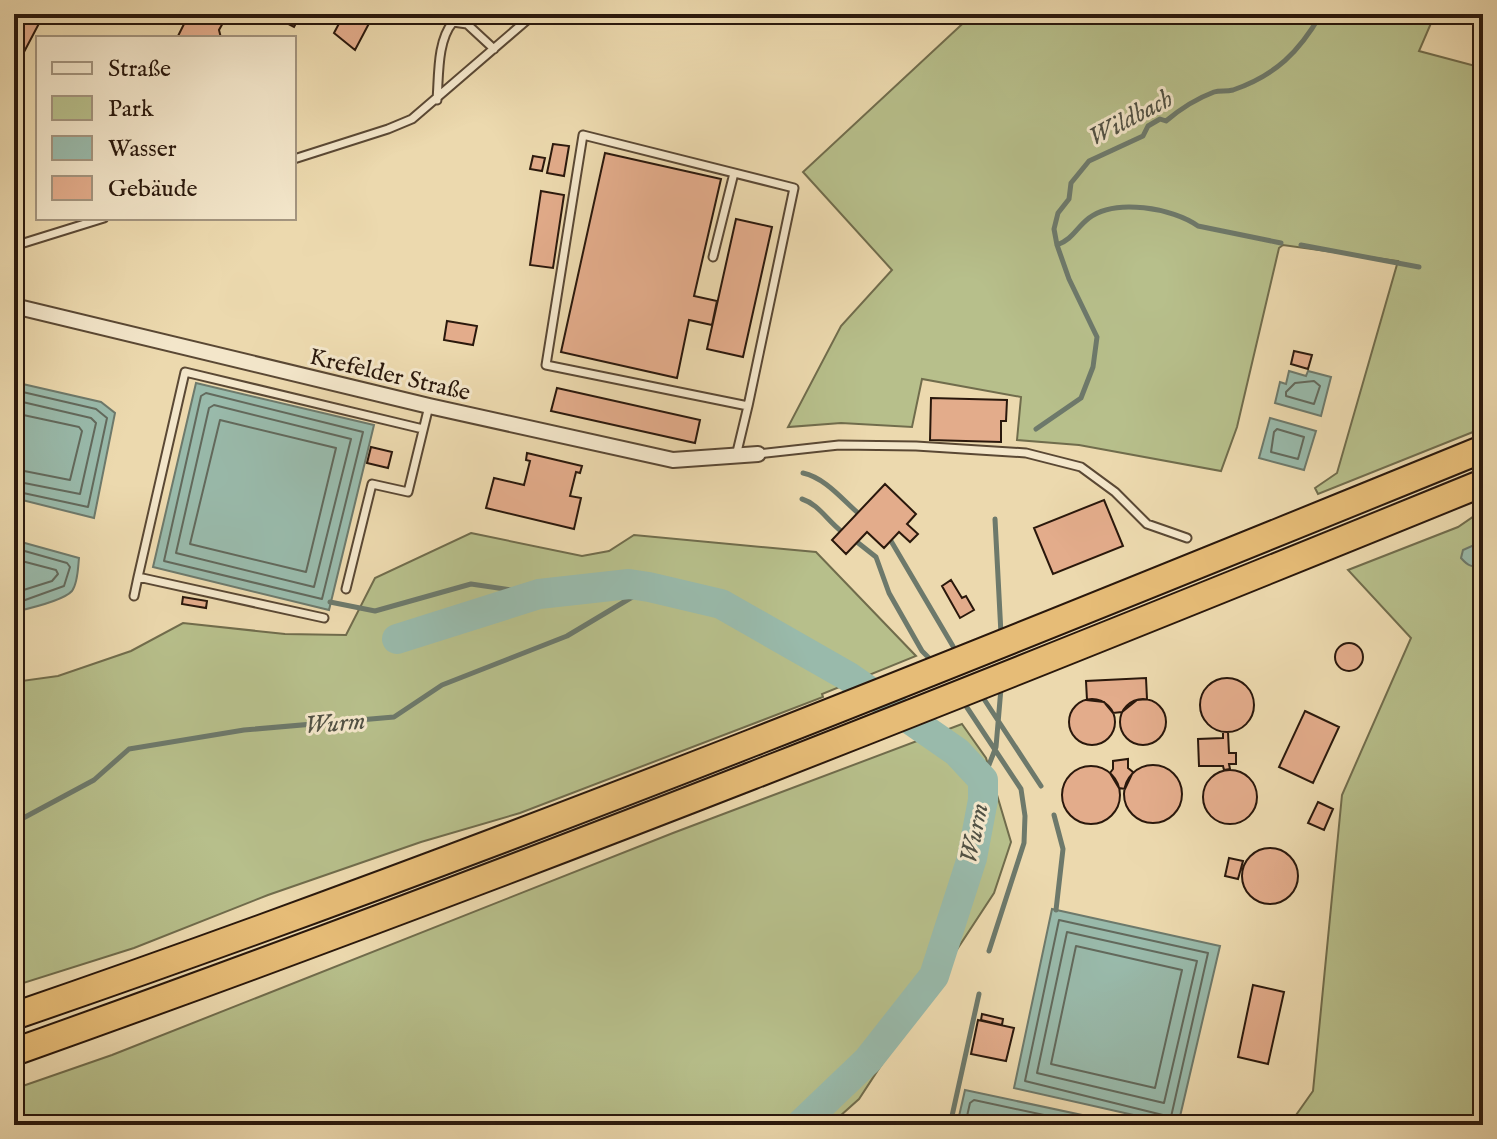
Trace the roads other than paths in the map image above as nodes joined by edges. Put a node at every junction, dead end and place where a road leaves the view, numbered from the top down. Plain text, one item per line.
1 (441, 14) edge
2 (534, 14) edge
3 (453, 22) junction
4 (494, 49) junction
5 (437, 100) junction
6 (296, 158) edge
7 (734, 173) junction
8 (98, 220) edge
9 (14, 246) edge
10 (713, 257) dead end
11 (14, 306) edge
12 (429, 406) junction
13 (748, 406) junction
14 (423, 429) junction
15 (1483, 449) edge
16 (758, 454) joint
17 (736, 456) junction
18 (1483, 483) edge
19 (1187, 538) dead end
20 (138, 577) junction
21 (346, 589) dead end
22 (134, 596) dead end
23 (324, 618) dead end
24 (69, 997) junction
25 (14, 1006) edge
26 (14, 1016) edge
27 (14, 1052) edge

1 - 3 lane
2 - 4 lane
3 - 4 lane
3 - 5 lane
4 - 5 lane
5 - 6 lane
7 - 10 lane
7 - 13 lane
7 - 13 lane
8 - 9 lane
11 - 12 street, Krefelder Straße
12 - 14 lane
12 - 17 street, Krefelder Straße
13 - 17 lane
14 - 20 lane
14 - 21 lane
15 - 24 highway
16 - 17 street, Krefelder Straße
16 - 19 lane
18 - 27 highway
20 - 22 lane
20 - 23 lane
24 - 25 highway
24 - 26 highway

